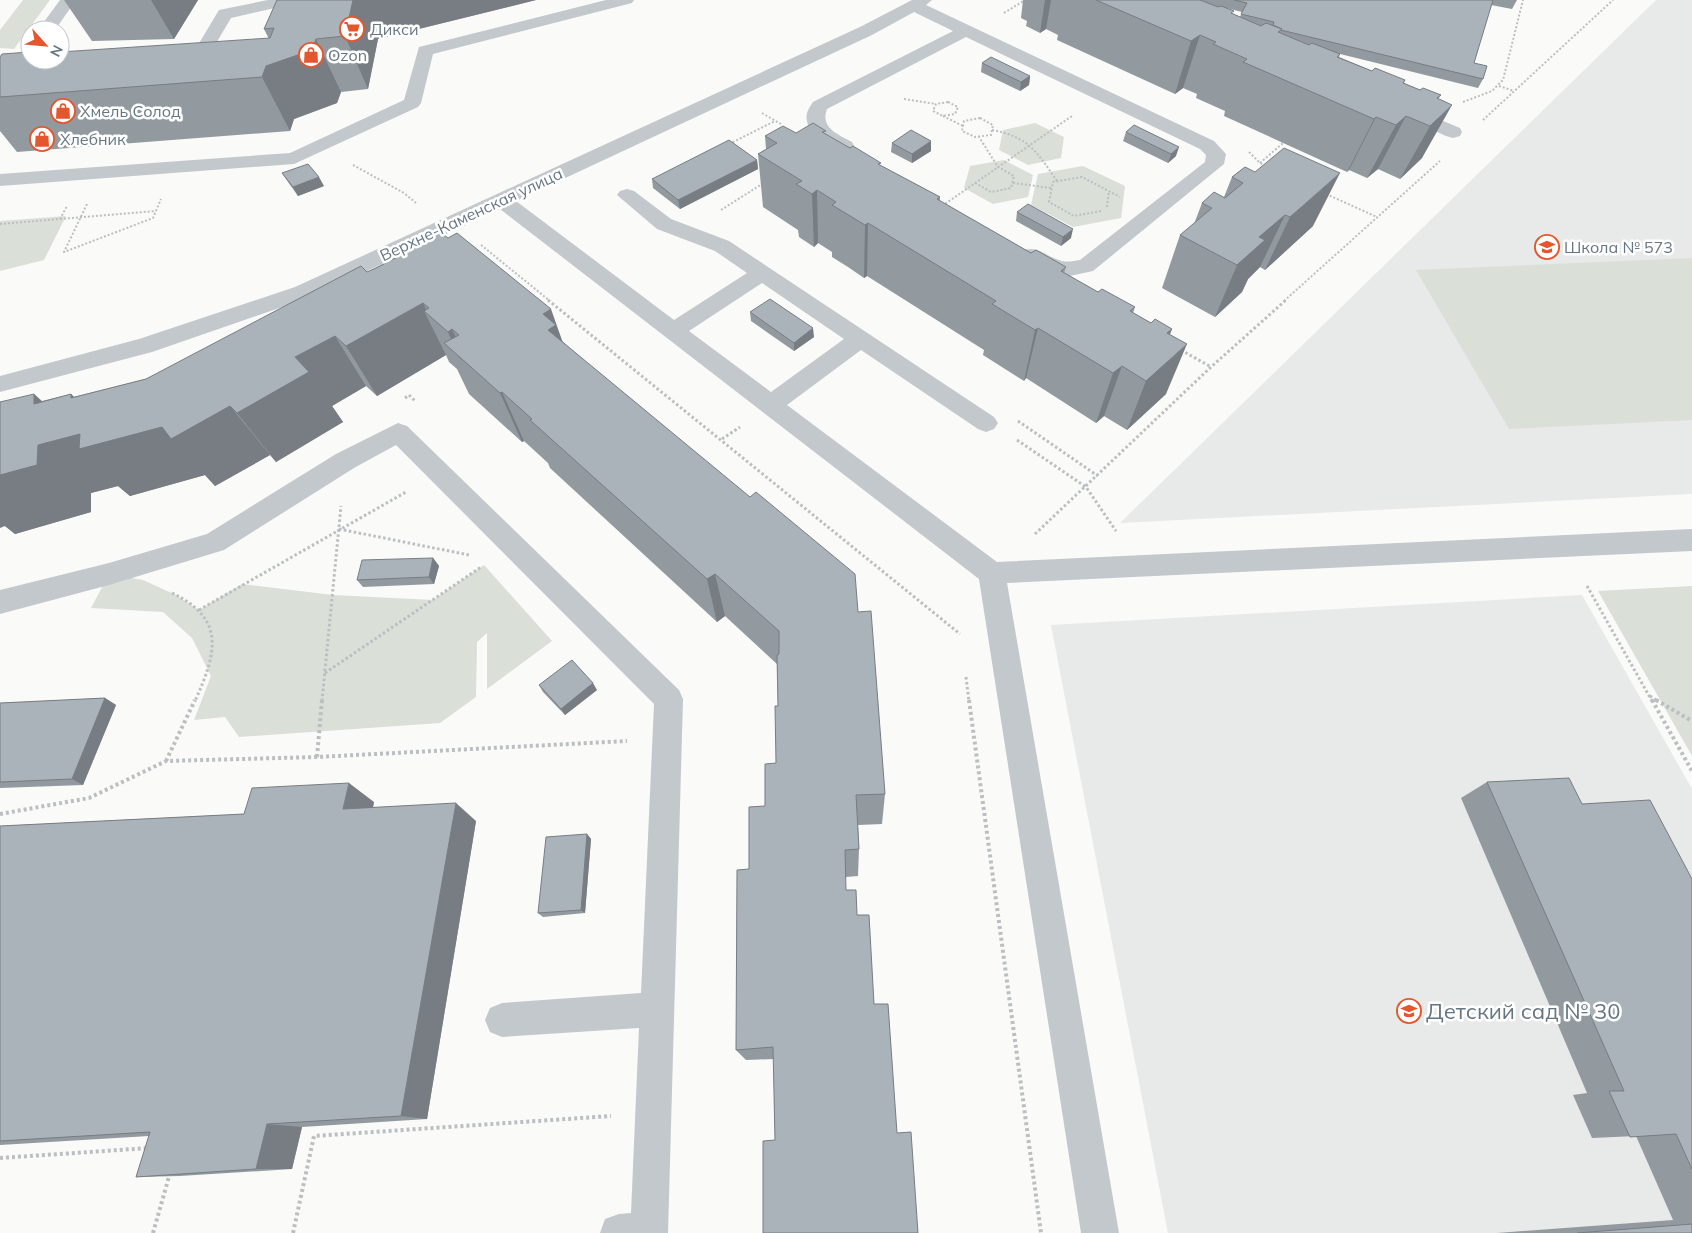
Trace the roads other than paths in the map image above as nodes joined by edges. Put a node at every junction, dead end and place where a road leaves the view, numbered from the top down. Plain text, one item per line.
1 (68, 0) edge
2 (291, 0) edge
3 (626, 0) edge
4 (919, 3) edge
5 (230, 7) edge
6 (53, 20) edge
7 (965, 31) junction
8 (170, 76) edge
9 (1393, 106) edge
10 (1453, 132) dead end
11 (860, 155) edge
12 (0, 180) edge
13 (627, 195) dead end
14 (501, 200) junction
15 (1018, 247) edge
16 (762, 273) junction
17 (674, 331) junction
18 (860, 339) junction
19 (0, 384) edge
20 (771, 404) junction
21 (986, 423) road end
22 (1692, 540) edge
23 (992, 573) junction
24 (0, 602) edge
25 (658, 1009) junction
26 (502, 1020) dead end
27 (639, 1232) edge
28 (1100, 1233) edge

1 - 6 street
2 - 5 street
3 - 12 street
4 - 7 street
4 - 14 street, Верхне-Каменская улица
5 - 8 street
7 - 11 street
7 - 15 street
9 - 10 street
13 - 16 street
14 - 17 street
14 - 19 street, Верхне-Каменская улица
16 - 17 street
16 - 18 street
17 - 20 street
18 - 20 street
18 - 21 street
20 - 23 street
22 - 23 street
23 - 28 street
24 - 25 street
25 - 26 street
25 - 27 street

